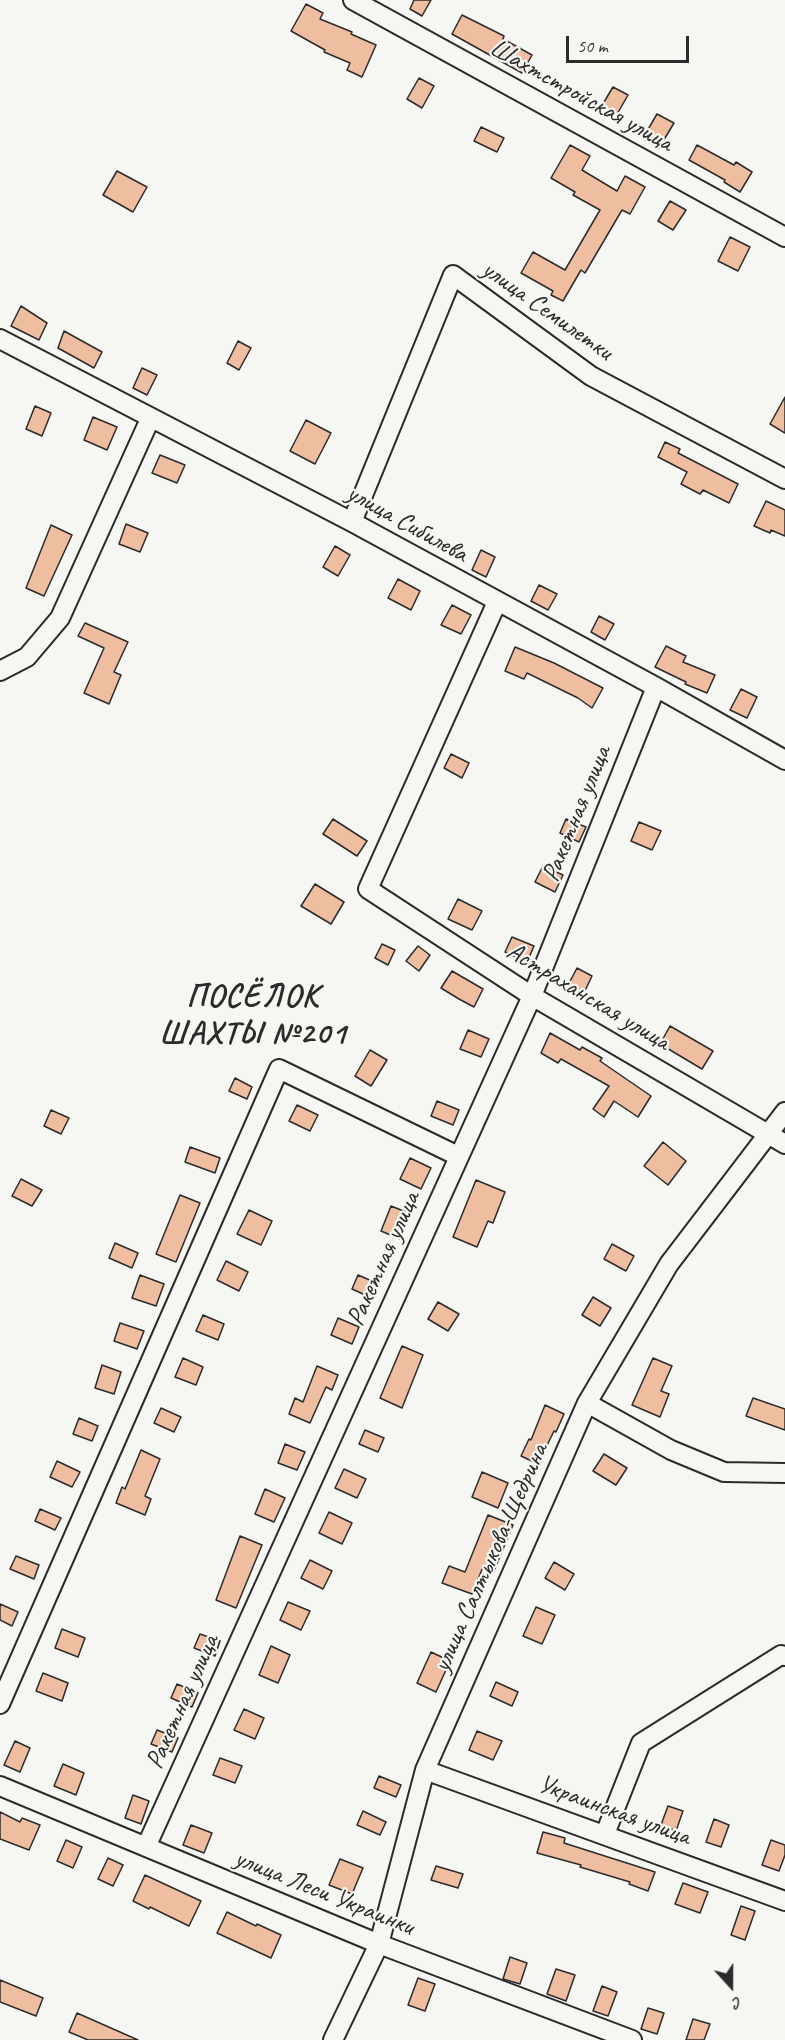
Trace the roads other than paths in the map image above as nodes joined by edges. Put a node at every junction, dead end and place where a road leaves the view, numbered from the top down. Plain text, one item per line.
1 (353, 0) edge
2 (785, 237) edge
3 (0, 339) edge
4 (150, 419) junction
5 (785, 479) edge
6 (352, 522) junction
7 (497, 602) junction
8 (0, 671) edge
9 (656, 687) junction
10 (785, 760) edge
11 (532, 996) junction
12 (785, 1112) edge
13 (768, 1133) junction
14 (785, 1144) edge
15 (458, 1156) junction
16 (587, 1403) junction
17 (785, 1473) edge
18 (783, 1656) edge
19 (0, 1704) edge
20 (425, 1770) junction
21 (0, 1786) edge
22 (605, 1834) junction
23 (146, 1847) junction
24 (785, 1901) edge
25 (378, 1944) junction
26 (333, 2040) edge
27 (632, 2040) edge

1 - 2 street, Шахтстройская улица
3 - 4 street, улица Сибилева
4 - 6 street, улица Сибилева
4 - 8 street
5 - 6 street, улица Семилетки
6 - 7 street, улица Сибилева
7 - 9 street, улица Сибилева
7 - 11 street, Астраханская улица
9 - 10 street, улица Сибилева
9 - 11 street, Ракетная улица
11 - 13 street, Астраханская улица
11 - 15 street, Ракетная улица
12 - 13 street
13 - 14 street, Астраханская улица
13 - 16 street, улица Салтыкова-Щедрина
15 - 19 street
15 - 23 street, Ракетная улица
16 - 17 street
16 - 20 street, улица Салтыкова-Щедрина
18 - 22 street
20 - 22 street, Украинская улица
20 - 25 street, улица Салтыкова-Щедрина
21 - 23 street, улица Леси Украинки
22 - 24 street, Украинская улица
23 - 25 street, улица Леси Украинки
25 - 26 street, улица Салтыкова-Щедрина
25 - 27 street, улица Леси Украинки

